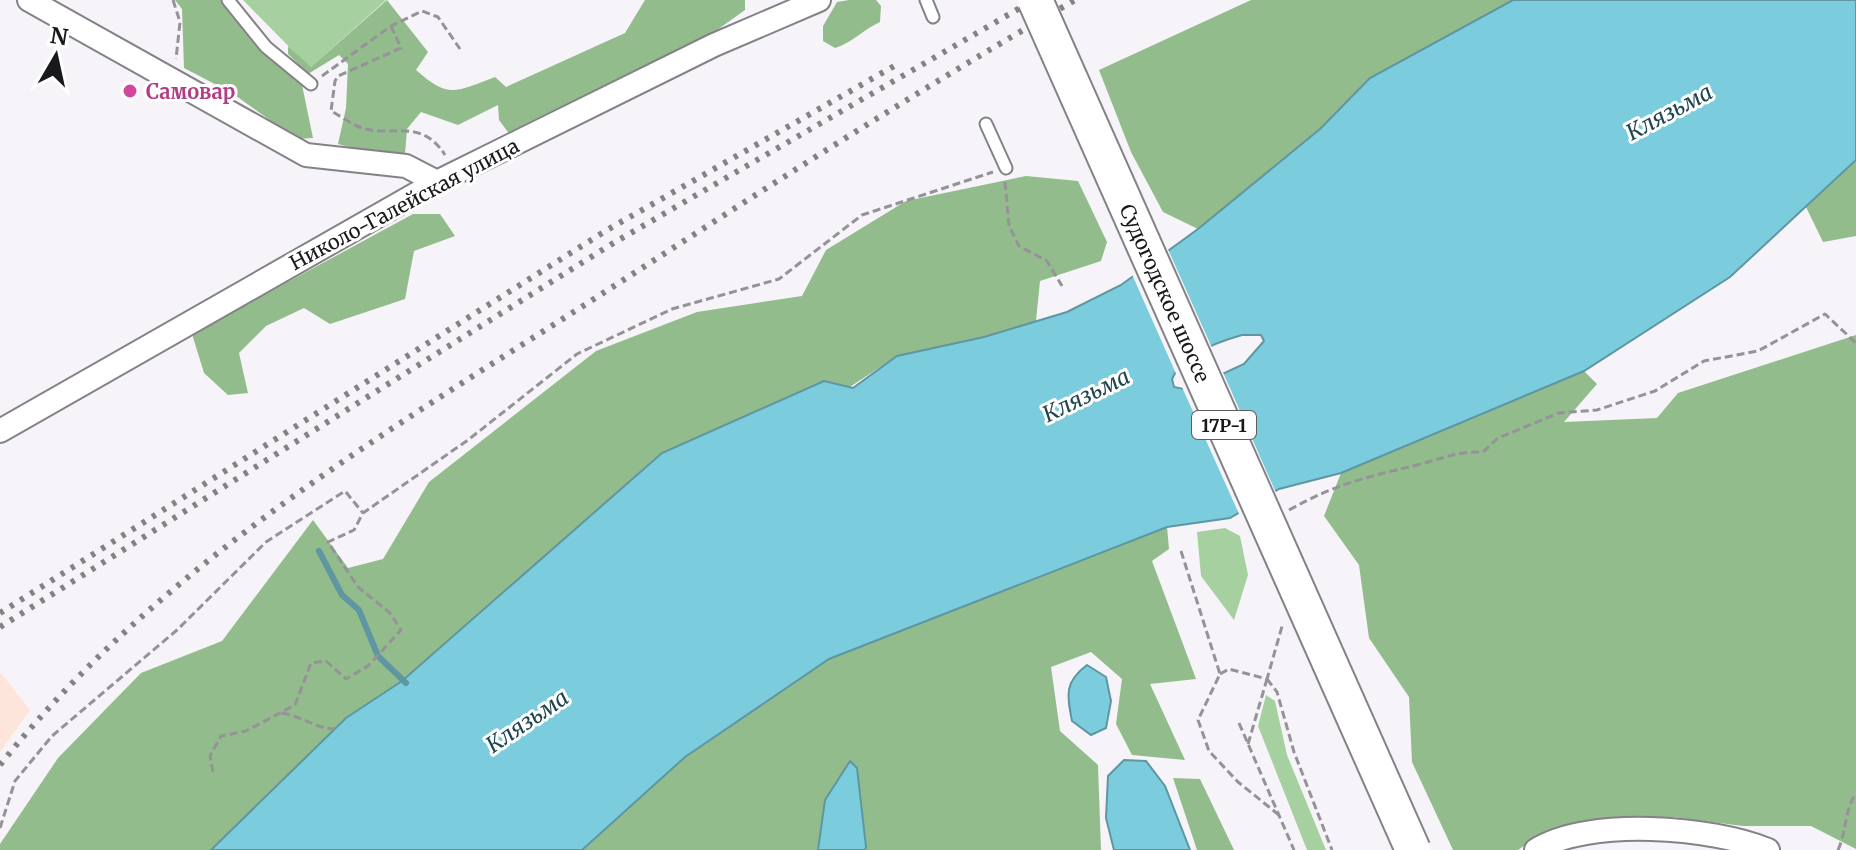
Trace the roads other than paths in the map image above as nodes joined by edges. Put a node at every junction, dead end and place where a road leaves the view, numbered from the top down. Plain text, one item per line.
1 (29, 0) edge
2 (228, 0) edge
3 (819, 0) edge
4 (926, 0) edge
5 (1035, 0) edge
6 (933, 17) dead end
7 (311, 84) road end
8 (986, 124) dead end
9 (1006, 168) road end
10 (446, 177) junction
11 (0, 431) edge
12 (1413, 850) edge
13 (1536, 850) edge
14 (1768, 850) edge

1 - 10 street
2 - 7 lane
3 - 10 street, Николо-Галейская улица
4 - 6 lane
5 - 12 main road, Судогодское шоссе / 17Р-1, bridge
8 - 9 lane
10 - 11 street, Николо-Галейская улица
13 - 14 street

